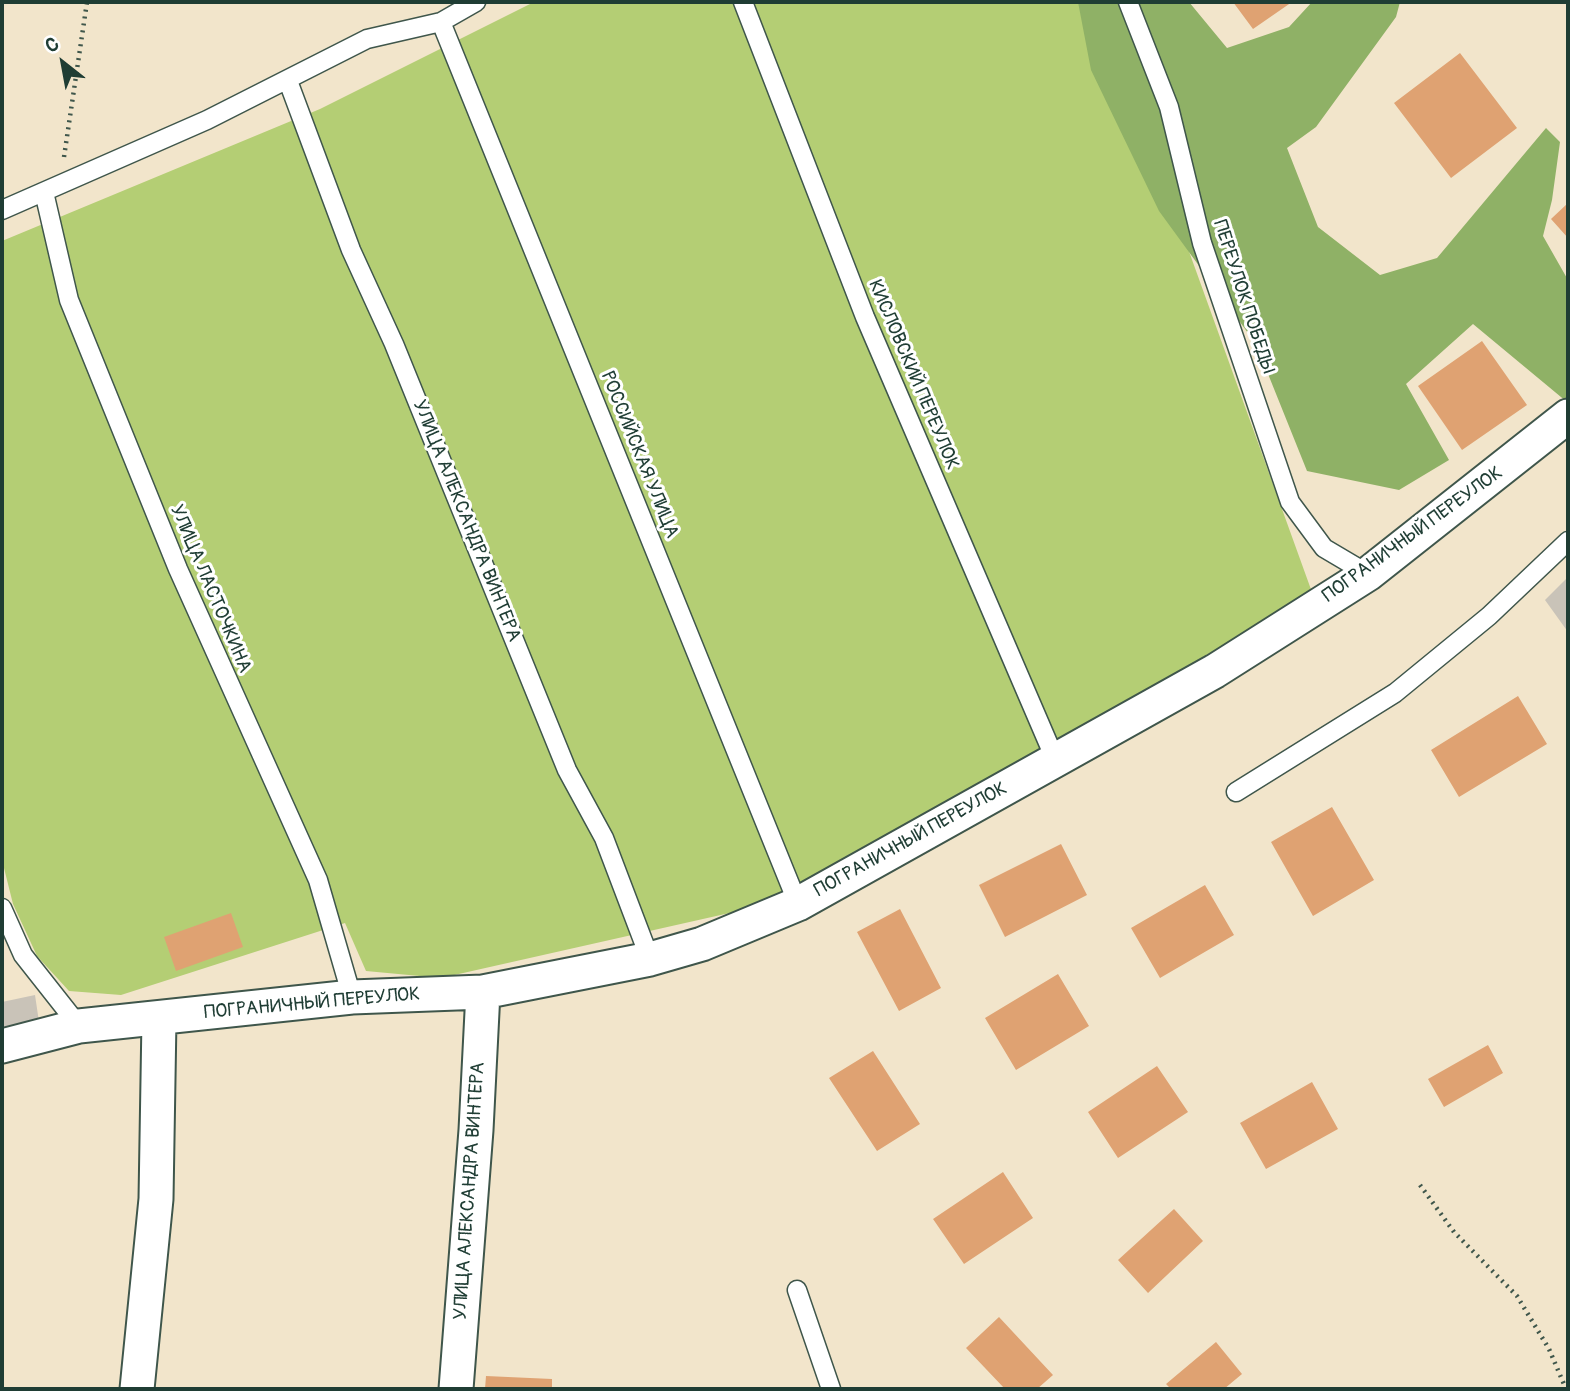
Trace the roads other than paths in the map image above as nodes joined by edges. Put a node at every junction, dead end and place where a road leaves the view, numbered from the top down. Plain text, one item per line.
1 (476, 2) edge
2 (743, 2) edge
3 (1128, 2) edge
4 (441, 22) junction
5 (288, 81) junction
6 (52, 189) junction
7 (2, 210) edge
8 (1568, 416) edge
9 (1568, 541) edge
10 (1368, 574) junction
11 (1055, 759) junction
12 (1236, 792) dead end
13 (797, 904) junction
14 (2, 908) edge
15 (650, 959) junction
16 (483, 992) junction
17 (352, 997) junction
18 (159, 1019) junction
19 (79, 1026) junction
20 (2, 1046) edge
21 (797, 1290) dead end
22 (137, 1389) edge
23 (456, 1389) edge
24 (831, 1389) edge

1 - 4 lane
2 - 11 lane, КИСЛОВСКИЙ ПЕРЕУЛОК
3 - 10 lane, ПЕРЕУЛОК ПОБЕДЫ
4 - 5 lane
4 - 13 lane, РОССИЙСКАЯ УЛИЦА
5 - 6 lane
5 - 15 lane, УЛИЦА АЛЕКСАНДРА ВИНТЕРА
6 - 7 lane
6 - 17 lane, УЛИЦА ЛАСТОЧКИНА
8 - 10 street, ПОГРАНИЧНЫЙ ПЕРЕУЛОК
9 - 12 lane
10 - 11 street, ПОГРАНИЧНЫЙ ПЕРЕУЛОК
11 - 13 street, ПОГРАНИЧНЫЙ ПЕРЕУЛОК
13 - 15 street, ПОГРАНИЧНЫЙ ПЕРЕУЛОК
14 - 19 lane
15 - 16 street, ПОГРАНИЧНЫЙ ПЕРЕУЛОК
16 - 17 street, ПОГРАНИЧНЫЙ ПЕРЕУЛОК
16 - 23 street, УЛИЦА АЛЕКСАНДРА ВИНТЕРА
17 - 18 street, ПОГРАНИЧНЫЙ ПЕРЕУЛОК
18 - 19 street, ПОГРАНИЧНЫЙ ПЕРЕУЛОК
18 - 22 street
19 - 20 street, ПОГРАНИЧНЫЙ ПЕРЕУЛОК
21 - 24 lane

